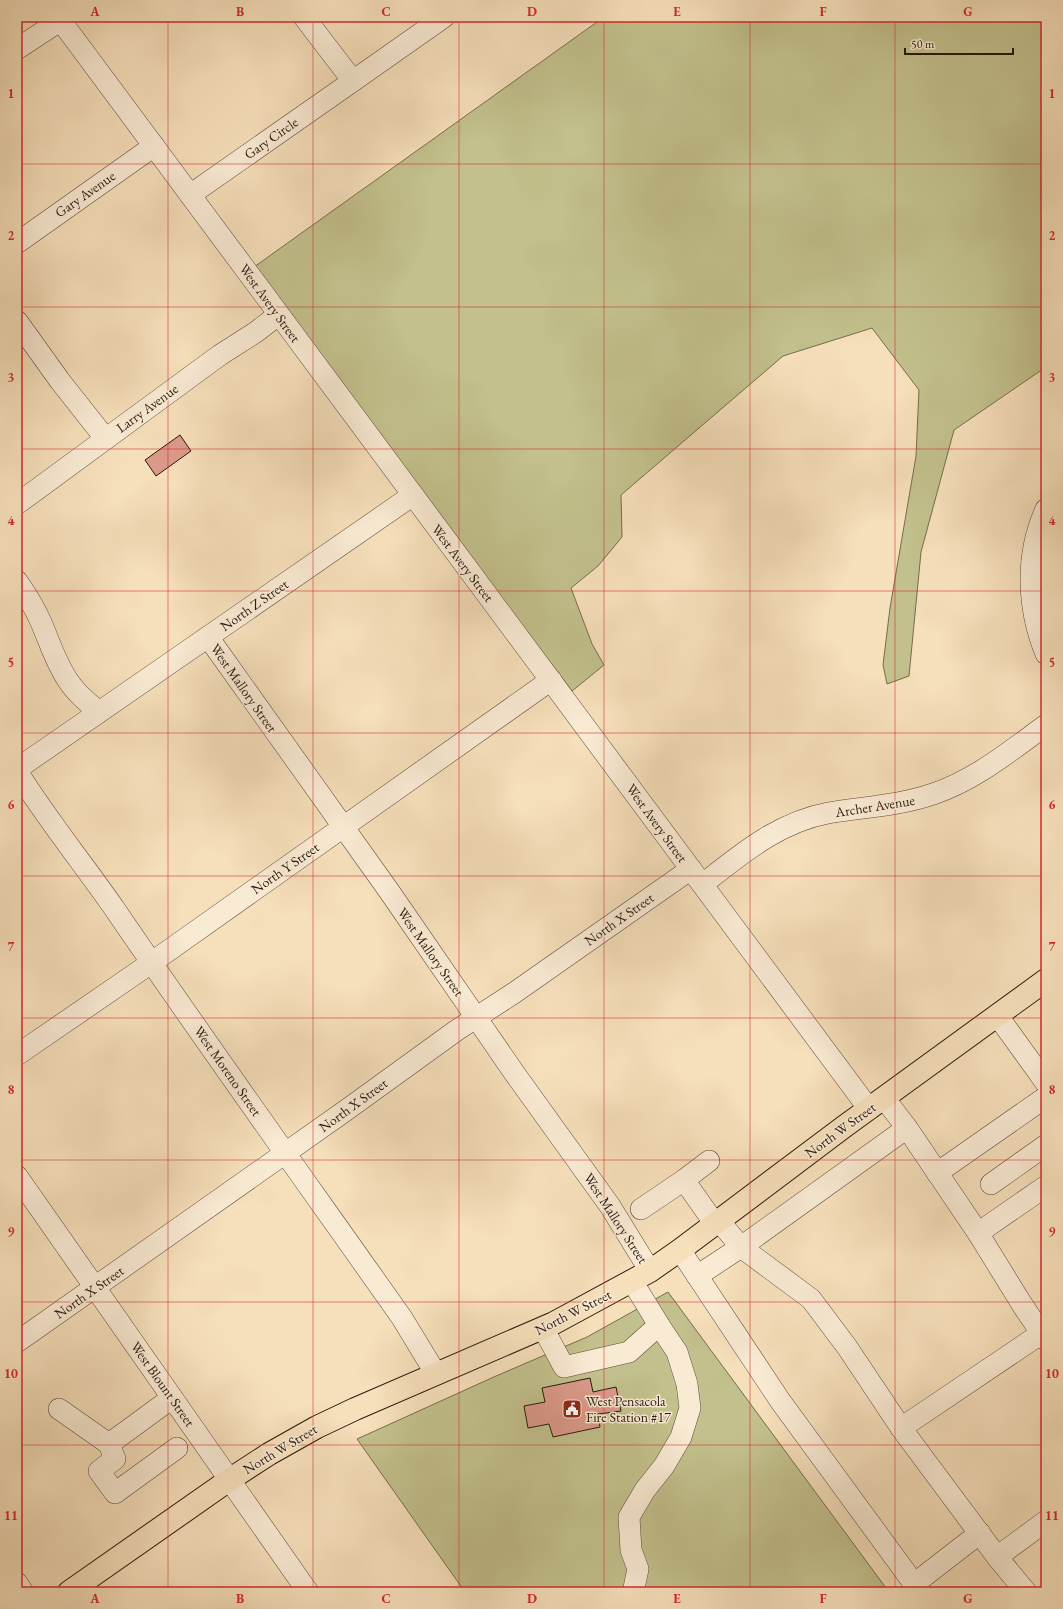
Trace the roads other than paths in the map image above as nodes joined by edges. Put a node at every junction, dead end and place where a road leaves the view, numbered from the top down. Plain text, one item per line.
1 (304, 17) edge
2 (444, 17) edge
3 (59, 18) edge
4 (17, 49) edge
5 (353, 81) junction
6 (154, 146) junction
7 (190, 195) junction
8 (17, 242) edge
9 (278, 315) junction
10 (17, 321) edge
11 (105, 438) junction
12 (412, 495) junction
13 (17, 504) edge
14 (1046, 509) edge
15 (17, 581) edge
16 (208, 637) junction
17 (1046, 654) edge
18 (551, 680) junction
19 (99, 712) junction
20 (1046, 725) edge
21 (17, 770) edge
22 (343, 827) junction
23 (697, 876) junction
24 (151, 963) junction
25 (1046, 980) edge
26 (997, 1015) junction
27 (476, 1018) junction
28 (17, 1055) edge
29 (1046, 1083) edge
30 (1046, 1097) edge
31 (876, 1104) junction
32 (907, 1128) junction
33 (1046, 1144) edge
34 (286, 1153) junction
35 (709, 1162) dead end
36 (937, 1173) junction
37 (17, 1176) edge
38 (684, 1180) junction
39 (991, 1184) dead end
40 (1046, 1186) edge
41 (641, 1209) dead end
42 (717, 1222) junction
43 (978, 1233) junction
44 (741, 1247) junction
45 (680, 1250) junction
46 (641, 1276) junction
47 (697, 1276) junction
48 (95, 1287) junction
49 (659, 1325) junction
50 (543, 1328) junction
51 (1044, 1336) edge
52 (17, 1342) edge
53 (436, 1374) junction
54 (172, 1398) junction
55 (59, 1409) dead end
56 (901, 1428) junction
57 (109, 1444) junction
58 (177, 1448) dead end
59 (230, 1480) junction
60 (1046, 1521) edge
61 (980, 1533) junction
62 (997, 1557) junction
63 (17, 1583) edge
64 (634, 1588) dead end
65 (917, 1588) edge
66 (23, 1592) edge
67 (69, 1592) edge
68 (308, 1592) edge
69 (1026, 1592) edge

1 - 5 street
2 - 5 street, Gary Circle
3 - 4 street
3 - 6 street, West Avery Street
5 - 7 street, Gary Circle
6 - 7 street, West Avery Street
6 - 8 street, Gary Avenue
7 - 9 street, West Avery Street
9 - 11 street, Larry Avenue
9 - 12 street, West Avery Street
10 - 11 street
11 - 13 street, Larry Avenue
12 - 16 street, North Z Street
12 - 18 street, West Avery Street
14 - 17 street
15 - 19 street
16 - 19 street, North Z Street
16 - 22 street, West Mallory Street
18 - 22 street, North Y Street
18 - 23 street, West Avery Street
19 - 21 street, North Z Street
20 - 23 street, Archer Avenue
21 - 24 street, West Moreno Street
22 - 24 street, North Y Street
22 - 27 street, West Mallory Street
23 - 27 street, North X Street
23 - 31 street, West Avery Street
24 - 28 street, North Y Street
24 - 34 street, West Moreno Street
25 - 26 main road, North W Street
26 - 29 street
26 - 31 main road, North W Street
27 - 34 street, North X Street
27 - 46 street, West Mallory Street
30 - 36 street
31 - 32 street, West Avery Street
31 - 42 main road, North W Street
32 - 36 street, West Avery Street
32 - 44 street
33 - 39 street
34 - 48 street, North X Street
34 - 53 street, West Moreno Street
35 - 38 street
36 - 43 street, West Avery Street
37 - 48 street, West Blount Street
38 - 41 street
38 - 42 street
40 - 43 street
42 - 44 street
42 - 45 main road, North W Street
43 - 51 street, West Avery Street
44 - 47 street
44 - 56 street
45 - 46 main road, North W Street
45 - 47 street
46 - 49 street, West Mallory Street
46 - 50 main road, North W Street
47 - 65 street
48 - 52 street, North X Street
48 - 54 street, West Blount Street
49 - 50 street
49 - 64 street, West Mallory Street
50 - 53 main road, North W Street
51 - 56 street
53 - 59 main road, North W Street
54 - 57 street
54 - 59 street, West Blount Street
55 - 57 street
56 - 61 street
57 - 58 street
59 - 67 main road, North W Street
59 - 68 street, West Blount Street
60 - 62 street
61 - 62 street
61 - 65 street
62 - 69 street
63 - 66 street

